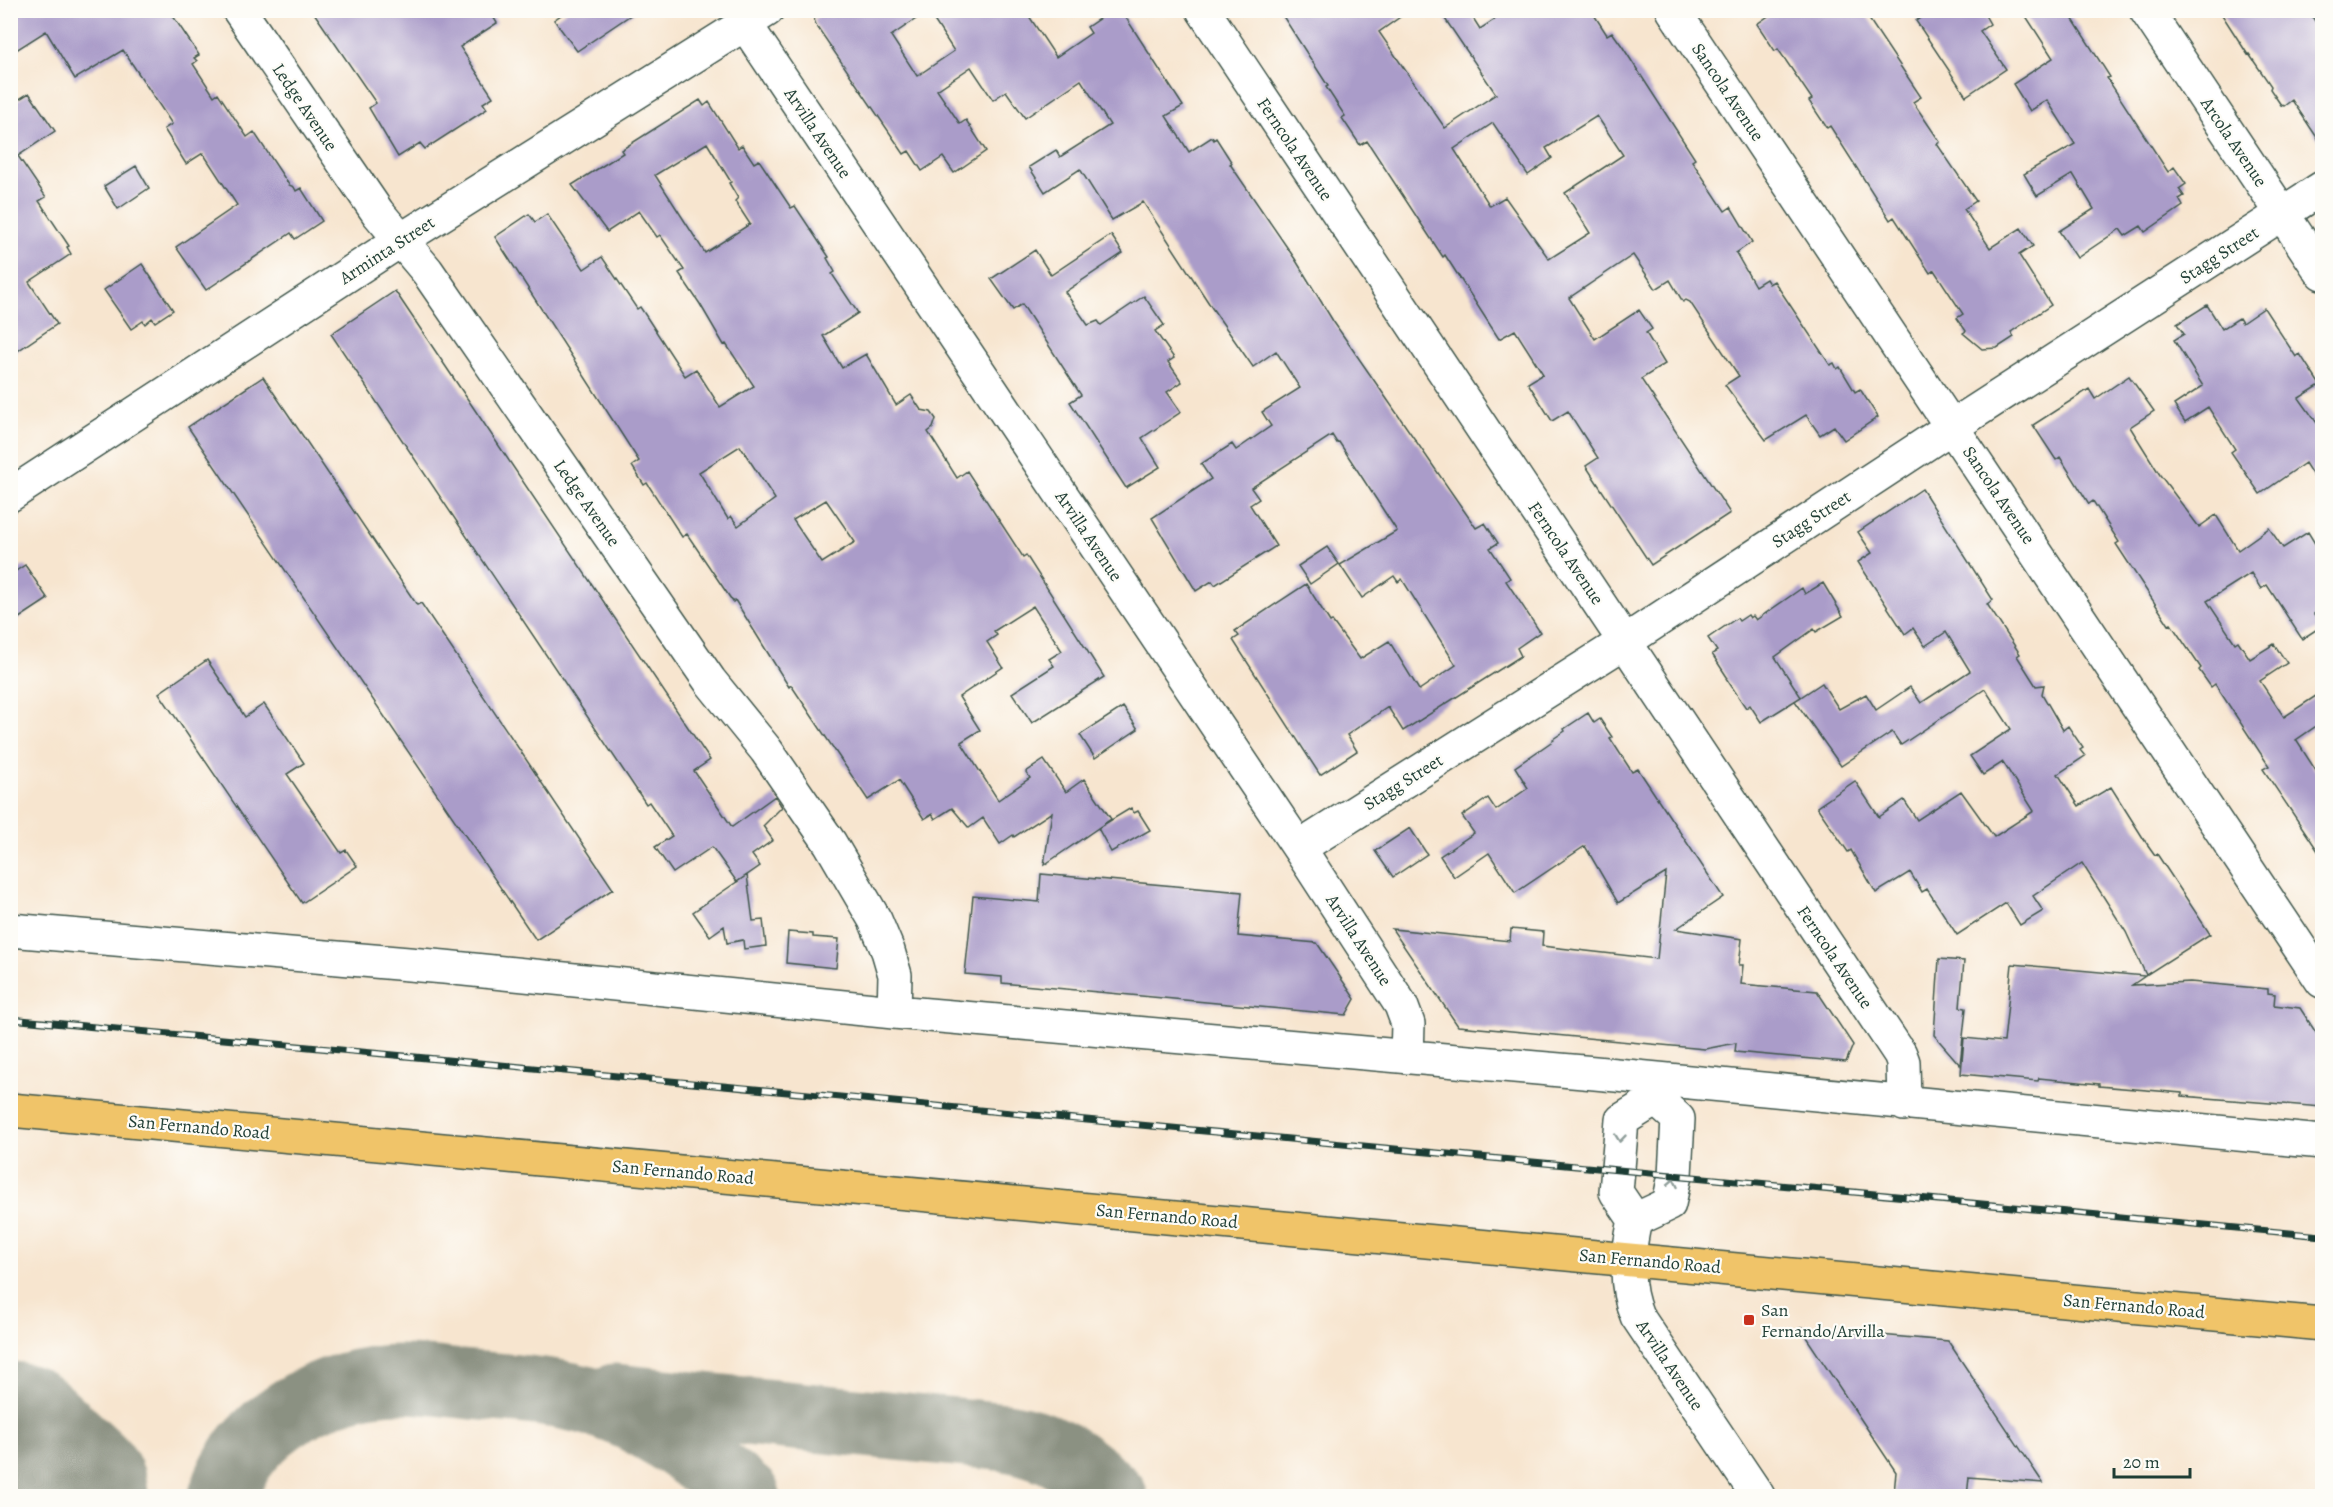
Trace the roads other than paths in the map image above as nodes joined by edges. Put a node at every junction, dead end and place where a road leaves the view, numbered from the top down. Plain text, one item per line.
1 (239, 10) edge
2 (1203, 10) edge
3 (1673, 10) edge
4 (2146, 10) edge
5 (756, 17) edge
6 (2322, 189) edge
7 (2283, 214) junction
8 (402, 240) junction
9 (2322, 273) edge
10 (1953, 426) junction
11 (10, 495) edge
12 (1626, 641) junction
13 (1299, 848) junction
14 (10, 930) edge
15 (2322, 981) edge
16 (894, 1012) junction
17 (1407, 1057) junction
18 (1657, 1089) junction
19 (1904, 1104) junction
20 (10, 1110) edge
21 (2322, 1142) edge
22 (1635, 1220) junction
23 (1627, 1260) junction
24 (2322, 1324) edge
25 (1758, 1497) edge

1 - 8 street, Ledge Avenue
2 - 12 street, Ferncola Avenue
3 - 10 street, Sancola Avenue
4 - 7 street, Arcola Avenue
5 - 8 street, Arminta Street
5 - 13 street, Arvilla Avenue
6 - 7 street, Stagg Street
7 - 9 street, Arcola Avenue
7 - 10 street, Stagg Street
8 - 11 street, Arminta Street
8 - 16 street, Ledge Avenue
10 - 12 street, Stagg Street
10 - 15 street, Sancola Avenue
12 - 13 street, Stagg Street
12 - 19 street, Ferncola Avenue
13 - 17 street, Arvilla Avenue
14 - 16 street
16 - 17 street
17 - 18 street
18 - 19 street
18 -> 22 street
22 -> 18 street
19 - 21 street
20 - 23 main road, San Fernando Road
22 - 23 street, Arvilla Avenue
23 - 24 main road, San Fernando Road
23 - 25 street, Arvilla Avenue

